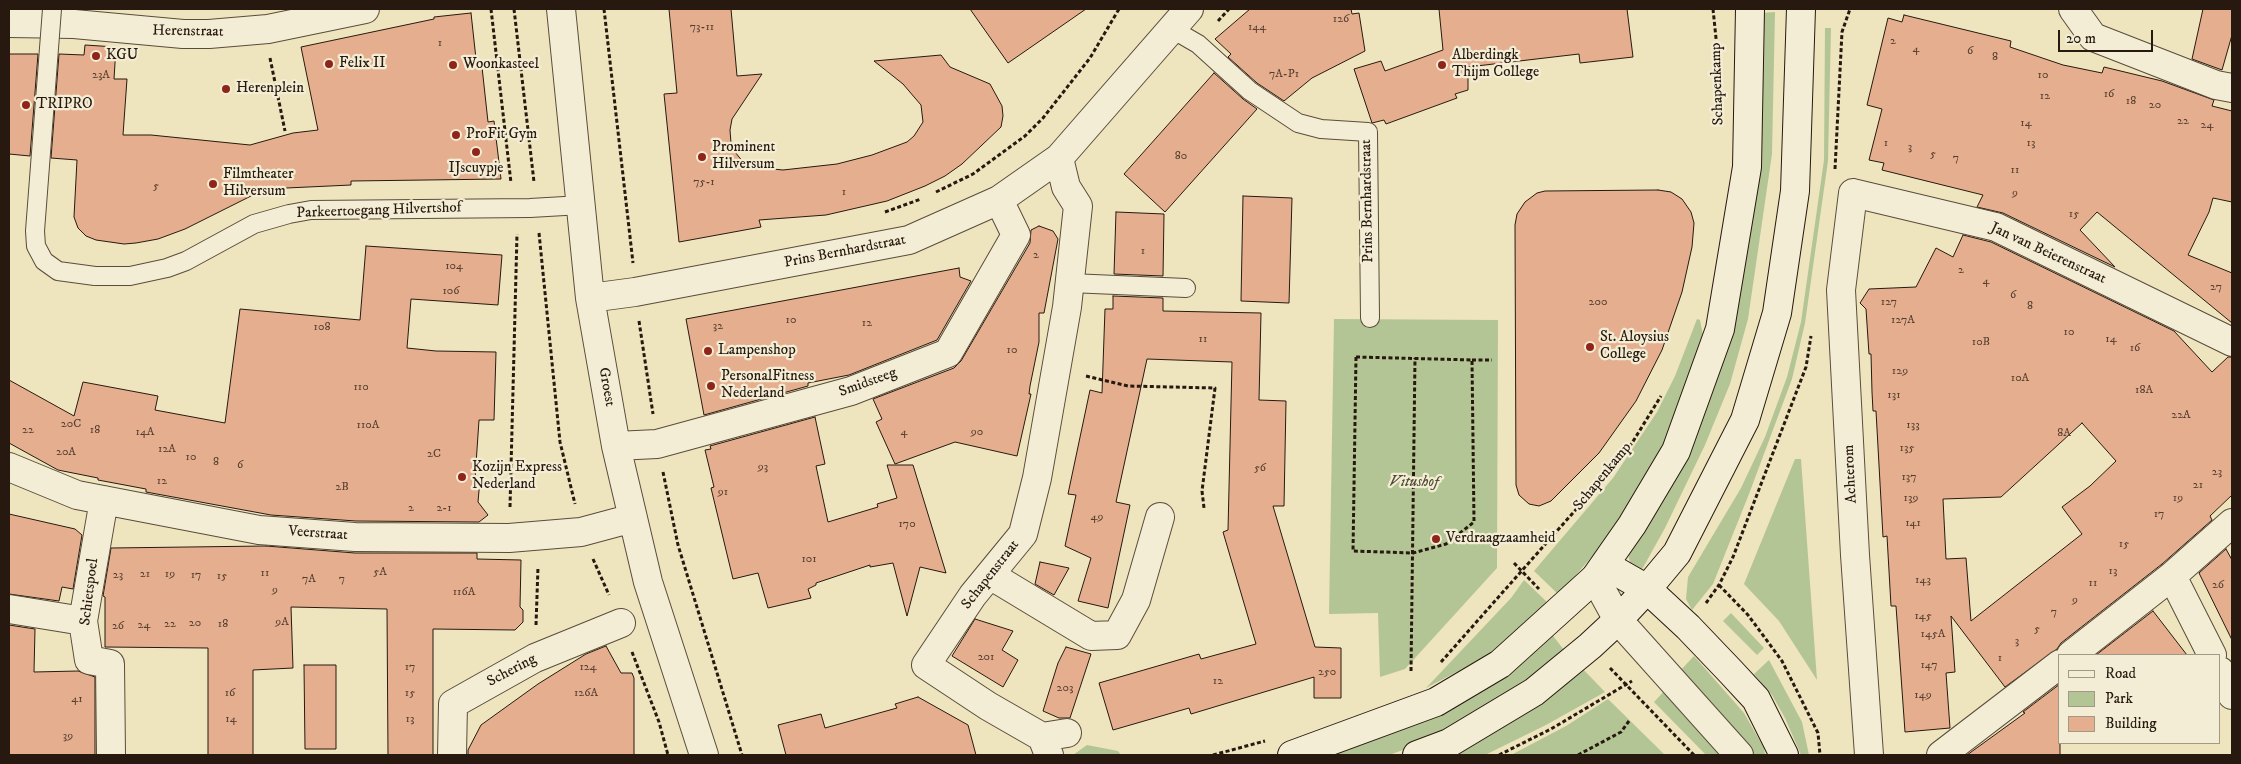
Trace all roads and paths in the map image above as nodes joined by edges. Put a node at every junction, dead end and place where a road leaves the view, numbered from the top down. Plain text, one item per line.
1 (52, 9) edge
2 (365, 9) edge
3 (491, 9) edge
4 (514, 9) edge
5 (561, 9) edge
6 (604, 9) edge
7 (1119, 9) edge
8 (1714, 9) edge
9 (1750, 9) edge
10 (1801, 9) edge
11 (2073, 9) edge
12 (1181, 19) edge
13 (9, 23) edge
14 (269, 55) dead end
15 (1718, 56) dead end
16 (2232, 88) edge
17 (285, 131) dead end
18 (1059, 158) junction
19 (934, 193) dead end
20 (1853, 194) joint
21 (926, 197) dead end
22 (999, 200) junction
23 (582, 205) junction
24 (514, 207) junction
25 (536, 207) junction
26 (881, 213) dead end
27 (642, 258) dead end
28 (633, 260) junction
29 (1070, 283) junction
30 (1186, 288) dead end
31 (636, 292) junction
32 (590, 298) junction
33 (1370, 318) dead end
34 (2232, 342) edge
35 (1415, 358) junction
36 (1472, 360) junction
37 (1492, 360) dead end
38 (1056, 366) junction
39 (1663, 392) dead end
40 (657, 444) junction
41 (616, 446) junction
42 (9, 468) edge
43 (104, 500) junction
44 (1204, 508) dead end
45 (1160, 517) dead end
46 (634, 518) junction
47 (2232, 523) edge
48 (581, 532) junction
49 (540, 536) junction
50 (509, 538) junction
51 (1413, 553) junction
52 (1514, 563) dead end
53 (1522, 572) junction
54 (1600, 572) junction
55 (990, 575) junction
56 (2172, 576) junction
57 (1718, 585) dead end
58 (1647, 589) junction
59 (9, 609) edge
60 (1618, 620) junction
61 (83, 621) junction
62 (621, 623) junction
63 (2072, 654) edge
64 (2211, 654) edge
65 (534, 658) junction
66 (2058, 666) edge
67 (1435, 669) dead end
68 (1411, 672) dead end
69 (2221, 672) edge
70 (2232, 695) edge
71 (1629, 721) dead end
72 (1266, 741) dead end
73 (1052, 742) edge
74 (111, 755) edge
75 (452, 755) edge
76 (668, 755) edge
77 (704, 755) edge
78 (742, 755) edge
79 (1213, 755) edge
80 (1292, 755) edge
81 (1417, 755) edge
82 (1499, 755) edge
83 (1578, 755) edge
84 (1694, 755) edge
85 (1738, 755) edge
86 (1784, 755) edge
87 (1820, 755) edge
88 (1869, 755) edge
89 (1941, 755) edge

1 - 24 lane, Parkeertoegang Hilvertshof, bridge
2 - 13 street, Herenstraat
3 - 24 path
4 - 25 path
5 - 23 street, Groest
6 - 28 path
7 - 19 path
8 - 15 path, Schapenkamp
9 - 54 street, Schapenkamp
10 - 58 street
11 - 16 street
12 - 18 street, Prins Bernhardstraat
12 - 33 lane, Prins Bernhardstraat
14 - 17 path
18 - 22 street, Prins Bernhardstraat
18 - 29 street, Schapenstraat
20 - 34 street, Jan van Beierenstraat
20 - 88 street, Achterom
21 - 26 path, Prins Bernhardstraat
22 - 31 street, Prins Bernhardstraat
22 - 40 street, Smidsteeg
23 - 25 lane, Parkeertoegang Hilvertshof
23 - 32 street, Groest
24 - 25 lane, Parkeertoegang Hilvertshof
24 - 50 path
25 - 48 path
27 - 28 path
28 - 31 path
29 - 30 lane
29 - 38 street, Schapenstraat
31 - 32 street, Prins Bernhardstraat
31 - 40 path
32 - 41 street, Groest
35 - 36 path
35 - 51 path
35 - 51 path
36 - 37 path
36 - 51 path
38 - 44 path
38 - 55 street, Schapenstraat
39 - 53 path, Schapenkamp
40 - 41 street, Smidsteeg
40 - 78 path
41 - 46 street, Groest
42 - 43 street, Veerstraat
43 - 50 street, Veerstraat
43 - 61 street, Schietspoel
45 - 55 street
46 - 48 street, Veerstraat
46 - 77 street, Groest
47 - 56 street
48 - 49 street, Veerstraat
48 - 62 path
49 - 50 street, Veerstraat
49 - 65 path
51 - 68 path
52 - 53 path
53 - 67 path, Schapenkamp
54 - 58 street
54 - 60 street
54 - 80 street, Schapenkamp
55 - 73 street, Schapenstraat
56 - 63 street
56 - 64 street
57 - 87 path
58 - 60 street
58 - 86 street
59 - 61 street
60 - 81 street
60 - 85 street
61 - 74 street, Schietspoel
62 - 65 street, Schering
62 - 76 path
65 - 75 street, Schering
66 - 89 street
69 - 70 street
71 - 83 path
72 - 79 path
82 - 84 path

